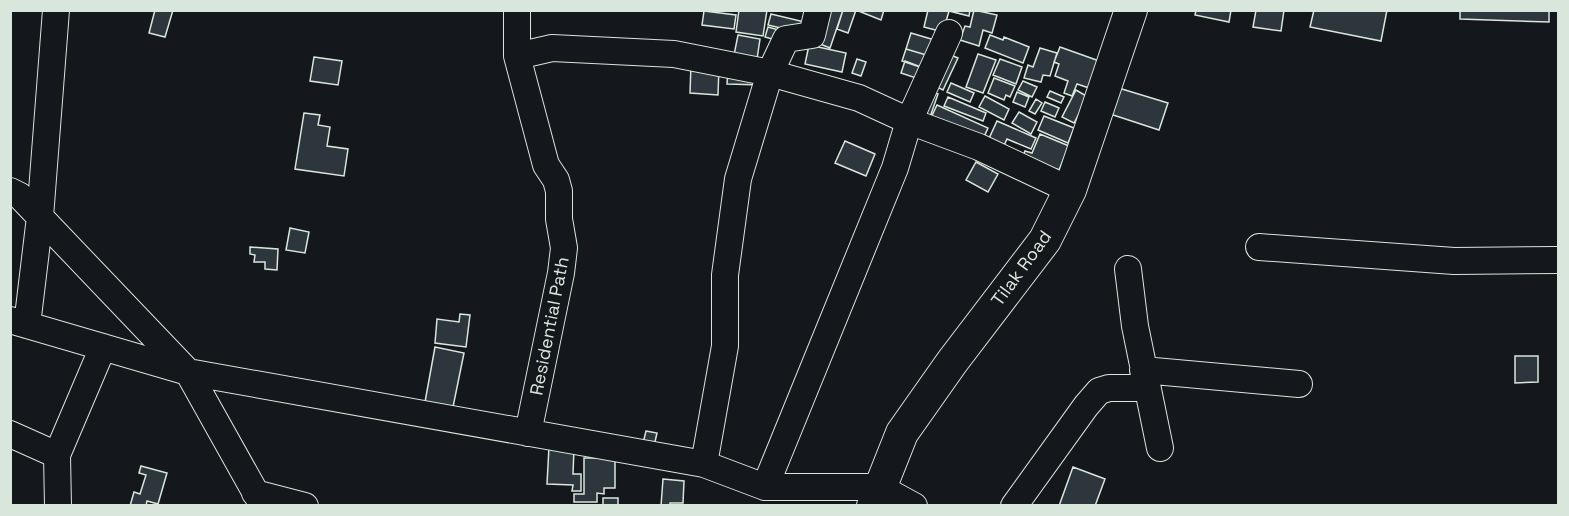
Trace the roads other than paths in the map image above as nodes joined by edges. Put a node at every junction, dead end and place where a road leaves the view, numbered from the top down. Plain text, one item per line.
1 (56, 10) edge
2 (517, 10) edge
3 (818, 10) edge
4 (1131, 10) edge
5 (949, 33) dead end
6 (517, 56) junction
7 (770, 73) junction
8 (909, 121) junction
9 (10, 190) edge
10 (1070, 190) junction
11 (40, 217) junction
12 (1259, 247) dead end
13 (1558, 260) edge
14 (1128, 269) dead end
15 (19, 322) edge
16 (102, 347) junction
17 (188, 372) junction
18 (1145, 379) junction
19 (1299, 384) dead end
20 (528, 433) junction
21 (10, 435) edge
22 (1160, 448) dead end
23 (57, 455) junction
24 (704, 464) junction
25 (765, 487) junction
26 (876, 496) edge
27 (259, 499) edge
28 (58, 506) edge
29 (305, 506) edge
30 (914, 506) edge
31 (1014, 506) edge

1 - 11 street
2 - 6 street, Residential Path
3 - 7 street
4 - 10 main road, Tilak Road
5 - 8 street
6 - 7 street
6 - 20 street, Residential Path
7 - 8 street
7 - 24 street
8 - 10 street
8 - 25 street
9 - 11 street
10 - 26 main road, Tilak Road
11 - 15 street
11 - 17 street
12 - 13 street
14 - 18 street
15 - 16 street
16 - 17 street
16 - 23 street
17 - 20 street
17 - 27 street
18 - 19 street
18 - 22 street
18 - 31 street
20 - 24 street
21 - 23 street
23 - 28 street
24 - 25 street
25 - 26 street
26 - 30 street
27 - 29 street

